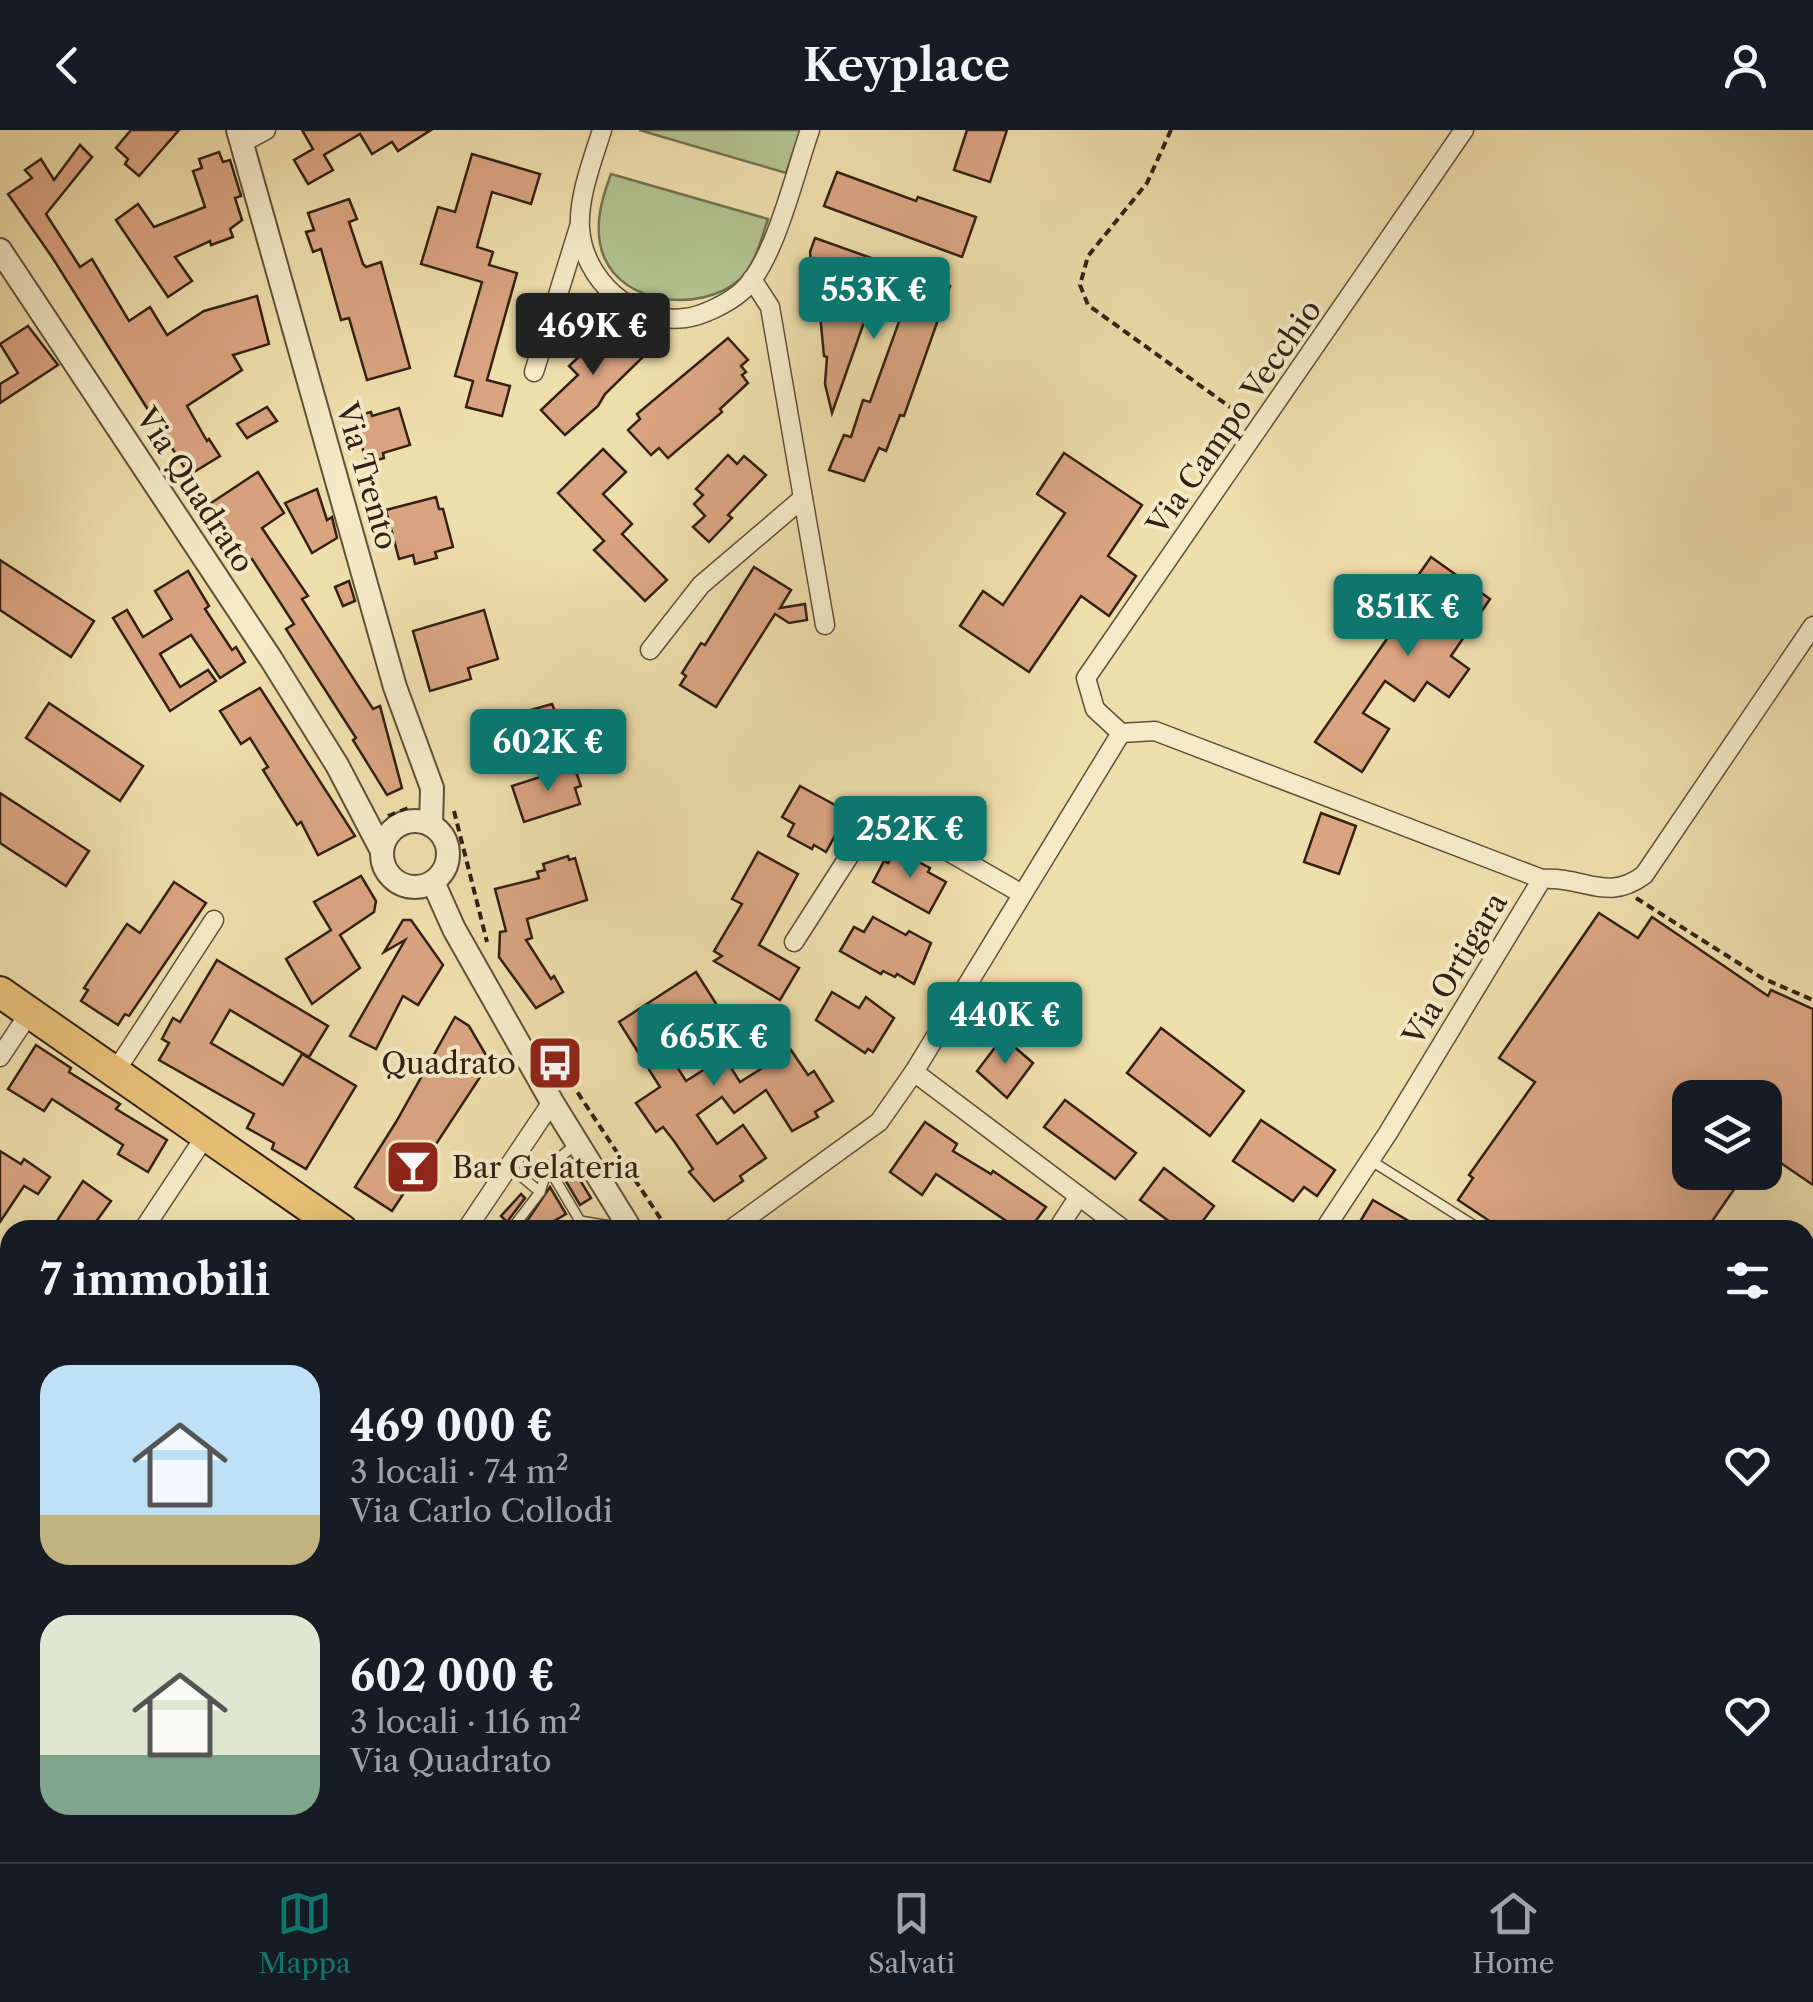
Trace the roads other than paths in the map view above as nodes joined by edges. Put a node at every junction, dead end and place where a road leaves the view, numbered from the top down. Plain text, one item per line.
1 (266, 130) edge
2 (602, 130) edge
3 (810, 130) edge
4 (1464, 130) edge
5 (240, 136) edge
6 (579, 226) junction
7 (0, 250) edge
8 (752, 279) junction
9 (534, 372) dead end
10 (804, 498) junction
11 (825, 624) dead end
12 (1813, 626) edge
13 (650, 650) dead end
14 (1121, 734) junction
15 (338, 765) junction
16 (390, 822) junction
17 (431, 825) junction
18 (382, 852) junction
19 (1542, 879) junction
20 (433, 882) junction
21 (1022, 894) junction
22 (214, 920) dead end
23 (794, 942) dead end
24 (0, 992) edge
25 (30, 1012) junction
26 (0, 1057) edge
27 (114, 1072) junction
28 (914, 1072) junction
29 (552, 1102) junction
30 (206, 1135) junction
31 (583, 1152) junction
32 (1370, 1160) junction
33 (509, 1166) junction
34 (548, 1167) junction
35 (540, 1192) junction
36 (1079, 1196) junction
37 (150, 1220) edge
38 (328, 1220) edge
39 (473, 1220) edge
40 (518, 1220) edge
41 (579, 1220) edge
42 (613, 1220) edge
43 (744, 1220) edge
44 (1064, 1220) edge
45 (1111, 1220) edge
46 (1331, 1220) edge
47 (1465, 1220) edge

1 - 5 street, Via Trento
2 - 6 street
3 - 8 street
4 - 14 street, Via Campo Vecchio
5 - 17 street, Via Trento
6 - 8 street
6 - 9 street
7 - 15 street, Via Quadrato
8 - 10 street
10 - 11 street
10 - 13 street
12 - 19 street, Via Ortigara
14 - 19 street
14 - 21 street
15 - 16 street, Via Quadrato
15 - 18 street, Via Quadrato
16 - 17 street
16 - 18 street
17 - 20 street
18 - 20 street, Via Quadrato
19 - 32 street, Via Ortigara
20 - 29 street
21 - 23 street
21 - 28 street
22 - 27 street
24 - 25 main road
25 - 26 street
25 - 27 main road
27 - 30 main road
28 - 36 street
28 - 43 street
29 - 31 street
29 - 33 street
30 - 37 street
30 - 38 main road
31 - 34 lane
31 - 42 street
32 - 46 street, Via Ortigara
32 - 47 lane
33 - 35 lane
33 - 39 street
34 - 35 lane
34 - 41 lane
35 - 40 lane
36 - 44 street
36 - 45 street

